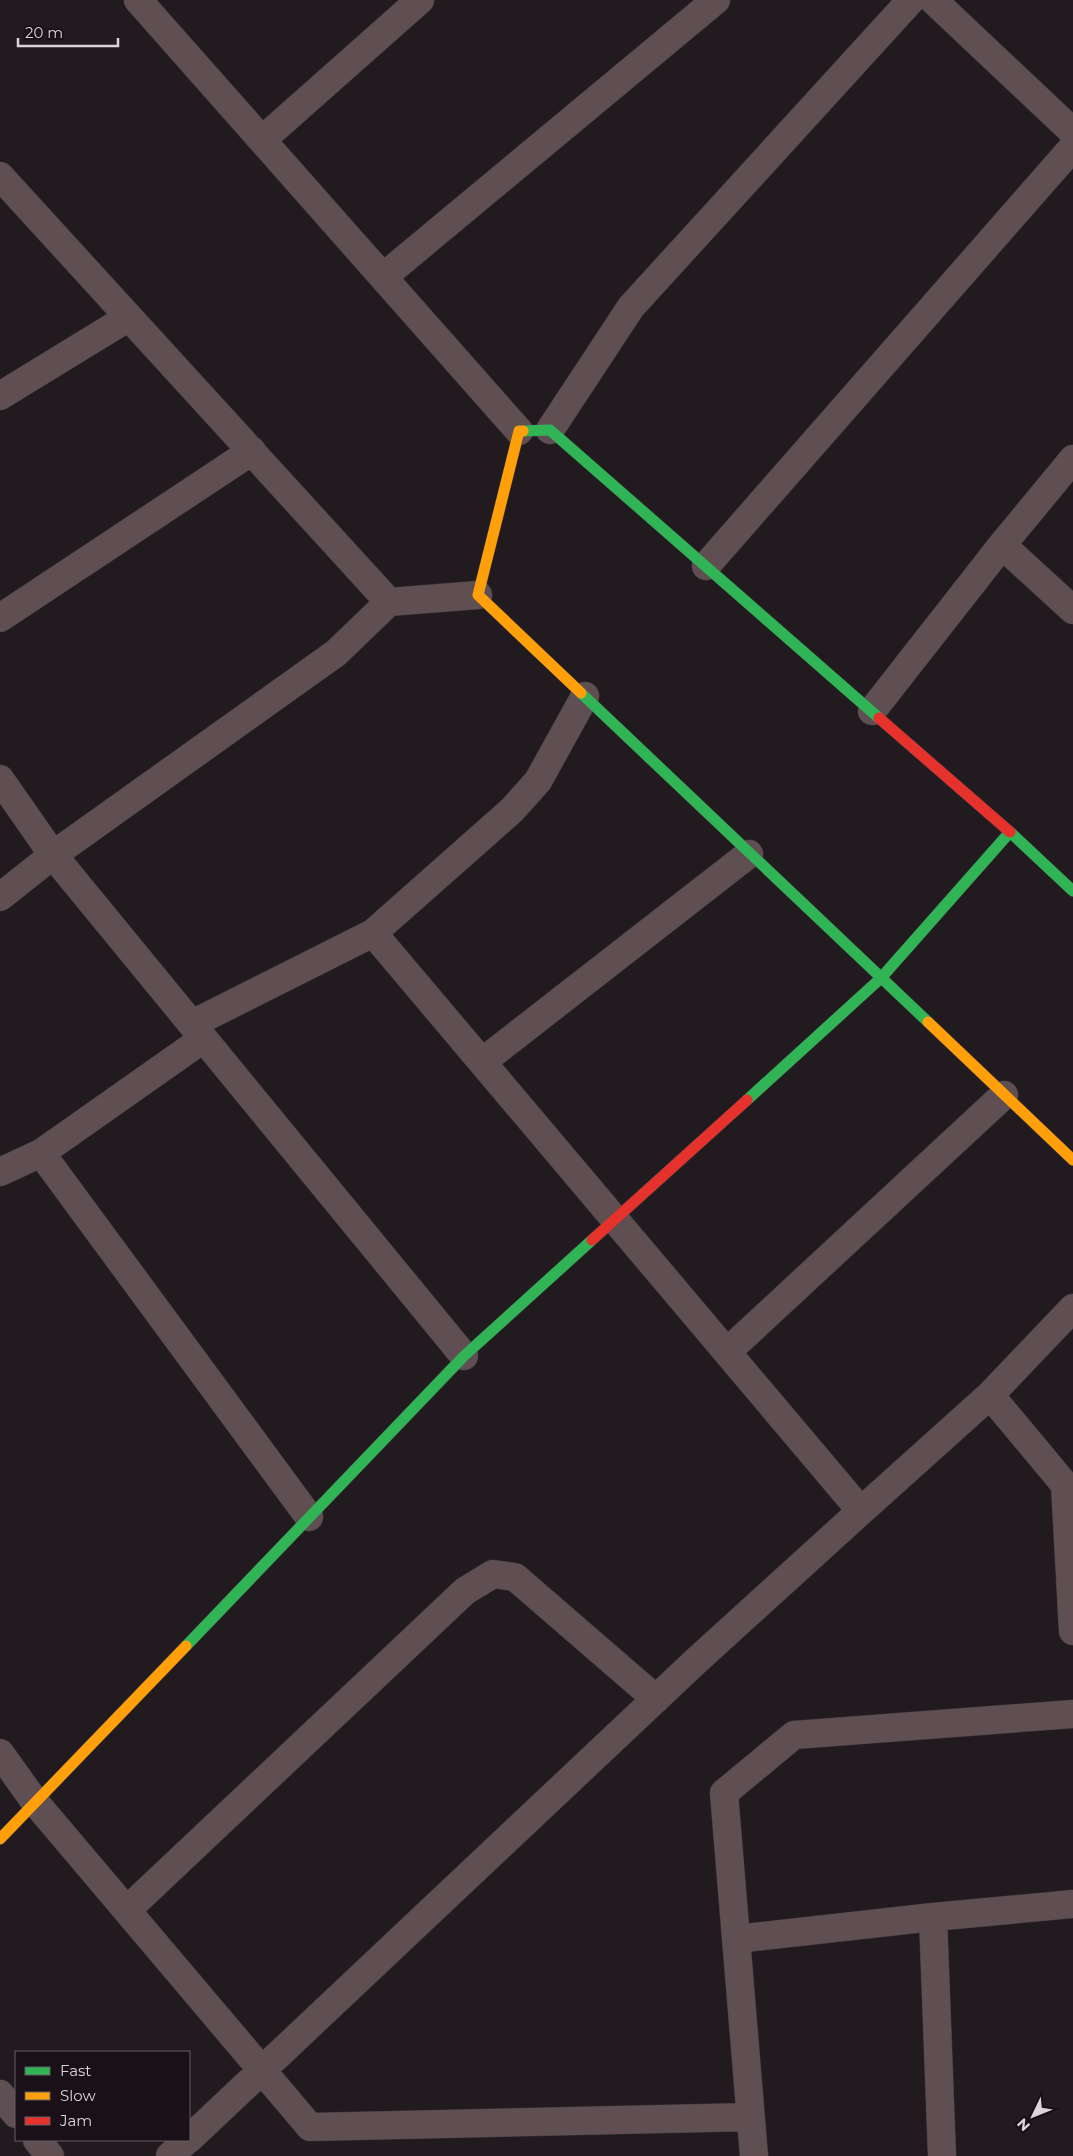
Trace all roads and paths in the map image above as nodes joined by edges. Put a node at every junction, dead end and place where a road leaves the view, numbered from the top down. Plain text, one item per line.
1 (138, 0) edge
2 (420, 0) edge
3 (716, 0) edge
4 (911, 0) edge
5 (933, 0) edge
6 (1073, 132) edge
7 (262, 140) junction
8 (1073, 147) edge
9 (0, 176) edge
10 (383, 277) junction
11 (129, 317) junction
12 (0, 396) edge
13 (550, 430) junction
14 (519, 431) junction
15 (252, 451) junction
16 (1073, 459) edge
17 (1002, 545) junction
18 (706, 566) junction
19 (478, 594) junction
20 (389, 602) junction
21 (1073, 610) edge
22 (0, 618) edge
23 (584, 696) junction
24 (872, 711) junction
25 (0, 778) edge
26 (1010, 832) junction
27 (749, 854) junction
28 (53, 855) junction
29 (1073, 890) edge
30 (0, 897) edge
31 (373, 933) junction
32 (881, 978) junction
33 (197, 1031) junction
34 (482, 1062) junction
35 (1004, 1096) junction
36 (41, 1153) junction
37 (1073, 1160) edge
38 (0, 1172) edge
39 (614, 1220) junction
40 (1073, 1308) edge
41 (727, 1352) junction
42 (464, 1356) junction
43 (990, 1395) junction
44 (861, 1512) junction
45 (309, 1517) junction
46 (1073, 1632) edge
47 (656, 1699) junction
48 (1073, 1714) edge
49 (0, 1753) edge
50 (36, 1802) junction
51 (0, 1838) edge
52 (1073, 1904) edge
53 (127, 1910) junction
54 (933, 1917) junction
55 (736, 1939) junction
56 (262, 2071) junction
57 (0, 2094) edge
58 (15, 2113) edge
59 (750, 2117) junction
60 (190, 2137) edge
61 (38, 2141) edge
62 (186, 2141) edge
63 (50, 2156) edge
64 (170, 2156) edge
65 (754, 2156) edge
66 (942, 2156) edge

1 - 7 street
2 - 7 street
3 - 10 street
4 - 13 street
5 - 6 street
7 - 10 street
8 - 18 street
9 - 11 street
10 - 14 street
11 - 12 street
11 - 15 street
13 - 14 street
13 - 18 street
14 - 19 street
15 - 20 street
15 - 22 street
16 - 17 street
17 - 21 street
17 - 24 street
18 - 24 street
19 - 20 street
19 - 23 street
20 - 28 street
23 - 27 street
23 - 31 street
24 - 26 street
25 - 28 street
26 - 29 street
26 - 32 street
27 - 32 street
27 - 34 street
28 - 30 street
28 - 33 street
31 - 33 street
31 - 34 street
32 - 35 street
32 - 39 street
33 - 36 street
33 - 42 street
34 - 39 street
35 - 37 street
35 - 41 street
36 - 38 street
36 - 45 street
39 - 41 street
39 - 42 street
40 - 43 street
41 - 44 street
42 - 45 street
43 - 44 street
43 - 46 street
44 - 47 street
45 - 50 street
47 - 53 street
47 - 56 street
48 - 55 street
49 - 50 street
50 - 51 street
50 - 53 street
52 - 54 street
53 - 56 street
54 - 55 street
54 - 66 street
55 - 59 street
56 - 59 street
56 - 60 street
57 - 58 street
59 - 65 street
61 - 63 street
62 - 64 street

